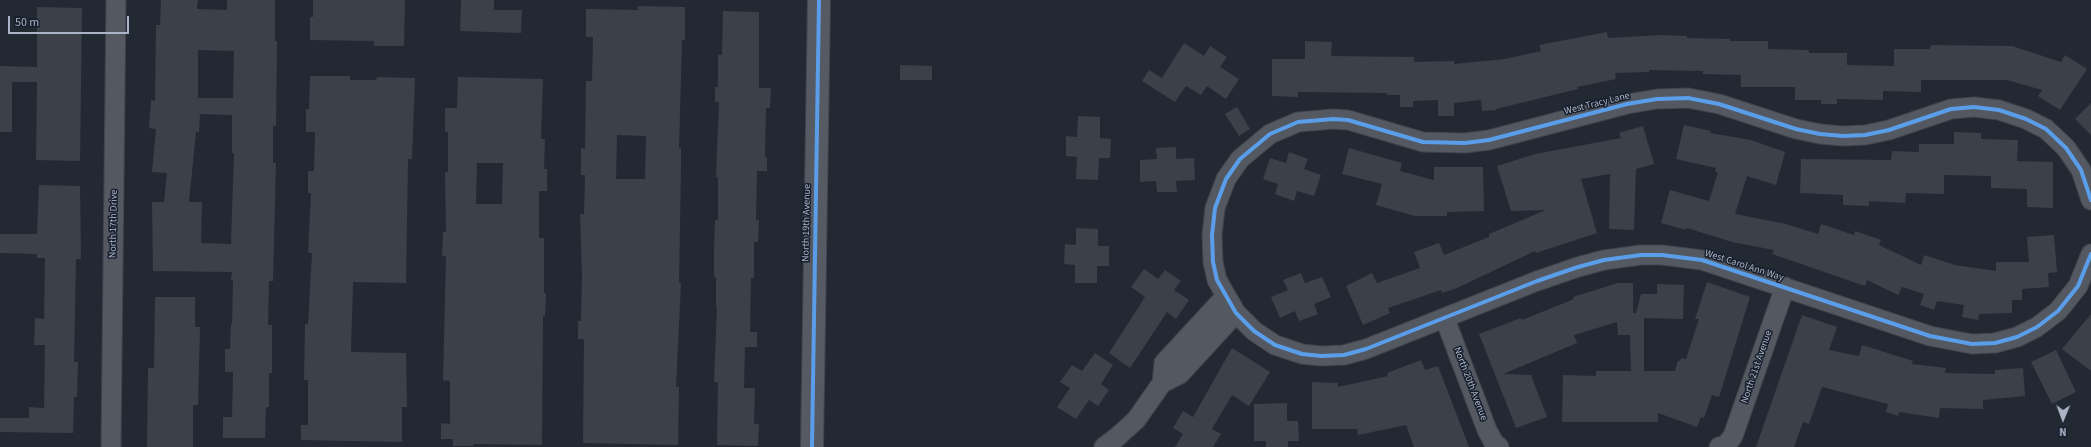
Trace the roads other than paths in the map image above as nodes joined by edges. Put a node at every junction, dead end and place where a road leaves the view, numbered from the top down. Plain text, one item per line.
1 (116, 0) edge
2 (819, 0) edge
3 (2091, 200) edge
4 (2089, 264) edge
5 (1784, 287) junction
6 (1225, 297) junction
7 (1236, 313) junction
8 (1445, 319) junction
9 (1162, 383) junction
10 (1110, 443) edge
11 (1723, 446) edge
12 (111, 447) edge
13 (812, 447) edge
14 (1498, 447) edge

1 - 12 street, North 17th Drive
2 - 13 main road, North 19th Avenue
3 - 6 street, West Tracy Lane
4 - 5 street, West Carol Ann Way
5 - 8 street, West Carol Ann Way
5 - 11 street, North 21st Avenue
6 - 7 street, West Carol Ann Way
6 - 9 street
7 - 8 street, West Carol Ann Way
7 - 9 street
8 - 14 street, North 20th Avenue
9 - 10 street

